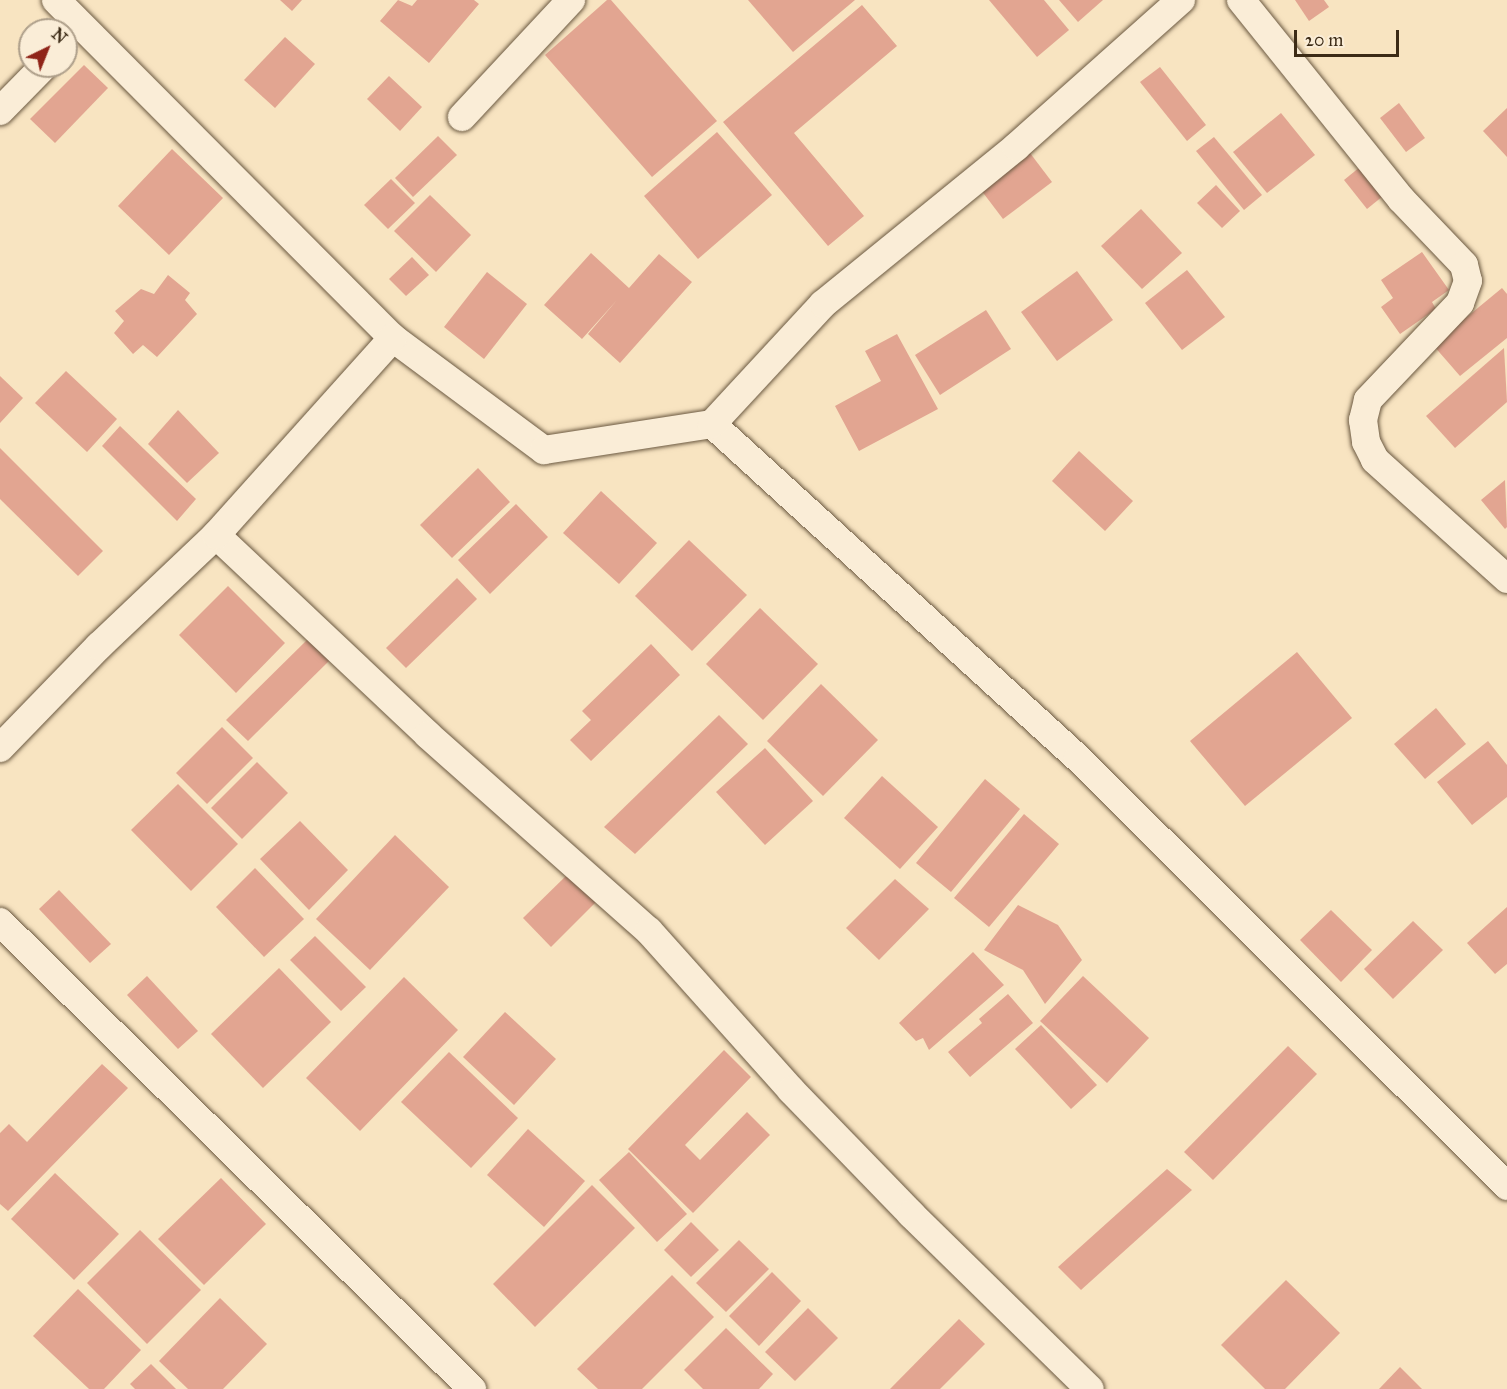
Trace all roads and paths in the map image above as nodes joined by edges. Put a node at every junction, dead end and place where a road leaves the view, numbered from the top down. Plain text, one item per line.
1 (56, 0) edge
2 (571, 0) edge
3 (1180, 0) edge
4 (1241, 0) edge
5 (65, 18) edge
6 (78, 39) edge
7 (32, 78) edge
8 (0, 111) edge
9 (462, 117) dead end
10 (393, 338) junction
11 (712, 424) junction
12 (216, 535) junction
13 (1507, 579) edge
14 (0, 748) edge
15 (0, 922) edge
16 (1507, 1186) edge
17 (472, 1389) edge
18 (1090, 1389) edge

1 - 5 street
2 - 9 street
3 - 11 street
4 - 13 street
6 - 10 street
7 - 8 street
10 - 11 street
10 - 12 street
11 - 16 street
12 - 14 street
12 - 18 street
15 - 17 street

